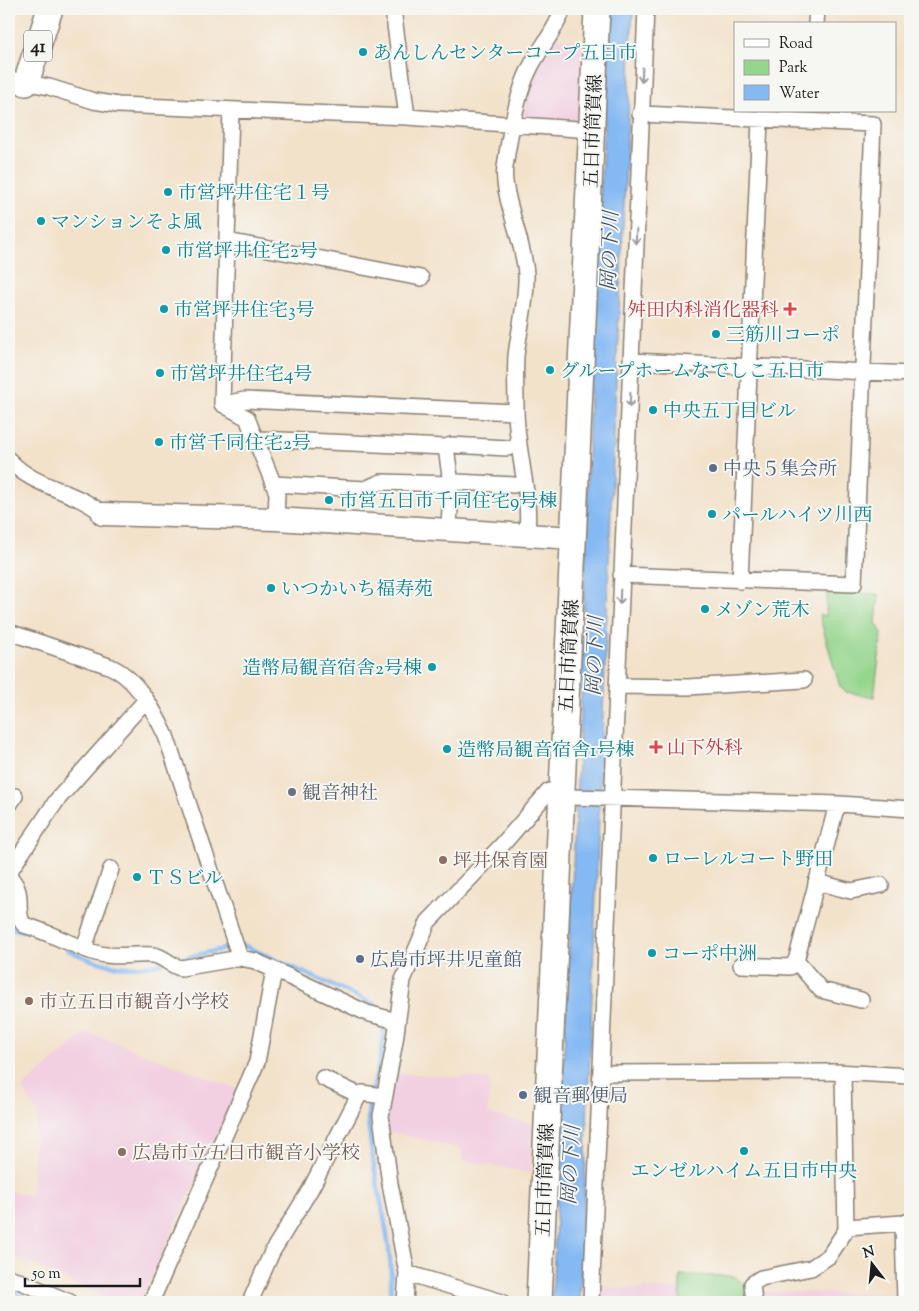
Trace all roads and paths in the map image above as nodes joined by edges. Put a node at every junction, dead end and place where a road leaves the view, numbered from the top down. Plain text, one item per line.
1 (50, 9) edge
2 (393, 9) edge
3 (563, 9) edge
4 (596, 9) edge
5 (646, 9) edge
6 (817, 9) edge
7 (816, 22) edge
8 (17, 81) edge
9 (231, 110) junction
10 (640, 114) junction
11 (407, 117) junction
12 (812, 117) edge
13 (760, 120) junction
14 (514, 125) junction
15 (592, 130) junction
16 (227, 241) junction
17 (421, 278) dead end
18 (632, 361) junction
19 (750, 366) junction
20 (863, 372) junction
21 (910, 374) edge
22 (222, 404) junction
23 (516, 412) junction
24 (257, 439) junction
25 (446, 448) junction
26 (508, 448) dead end
27 (9, 460) edge
28 (273, 484) junction
29 (451, 484) junction
30 (514, 485) dead end
31 (103, 514) joint
32 (276, 519) junction
33 (449, 529) junction
34 (527, 533) junction
35 (574, 538) junction
36 (621, 575) junction
37 (740, 581) junction
38 (9, 632) edge
39 (804, 680) dead end
40 (617, 686) junction
41 (146, 701) junction
42 (565, 796) junction
43 (610, 799) junction
44 (840, 804) junction
45 (910, 808) edge
46 (111, 870) dead end
47 (9, 872) edge
48 (9, 876) edge
49 (816, 882) junction
50 (881, 886) dead end
51 (84, 948) junction
52 (237, 950) junction
53 (796, 961) junction
54 (741, 965) dead end
55 (274, 970) junction
56 (861, 1000) dead end
57 (388, 1019) junction
58 (601, 1073) junction
59 (843, 1073) junction
60 (910, 1076) edge
61 (323, 1078) dead end
62 (360, 1094) junction
63 (382, 1095) junction
64 (906, 1222) edge
65 (847, 1227) junction
66 (407, 1273) junction
67 (9, 1277) edge
68 (70, 1302) edge
69 (151, 1302) edge
70 (250, 1302) edge
71 (405, 1302) edge
72 (502, 1302) edge
73 (539, 1302) edge
74 (591, 1302) edge
75 (754, 1302) edge
76 (905, 1302) edge

1 - 8 main road, 41
2 - 11 street
3 - 14 street
4 - 15 main road, 五日市筒賀線
5 -> 10 street
6 - 7 street
8 - 9 street
9 - 11 street
9 - 16 street
10 - 13 street
10 -> 18 street
11 - 14 street
12 - 13 street
12 - 20 street
13 - 19 street
14 - 15 street
14 - 23 street
15 - 35 main road, 五日市筒賀線
16 - 17 street
16 - 22 street
18 - 19 street
18 -> 36 street
19 - 20 street
19 - 37 street
20 - 21 street
20 - 37 street
22 - 23 street
22 - 24 street
23 - 34 street
24 - 25 street
24 - 28 street
25 - 26 street
25 - 29 street
27 - 31 street
28 - 29 street
28 - 32 street
29 - 30 street
29 - 33 street
31 - 32 street
32 - 33 street
33 - 34 street
34 - 35 street
35 - 42 main road, 五日市筒賀線
36 - 37 street
36 -> 40 street
38 - 41 street
39 - 40 street
40 - 43 street
41 - 47 street
41 - 52 street
42 - 43 street
42 - 57 street
42 - 73 main road, 五日市筒賀線
43 - 44 street
43 - 58 street
44 - 45 street
44 - 49 street
46 - 51 street
48 - 51 street
49 - 50 street
49 - 53 street
51 - 52 street
52 - 55 street
53 - 54 street
53 - 56 street
55 - 57 street
55 - 69 street
57 - 63 street
58 - 59 street
58 - 74 street
59 - 60 street
59 - 65 street
61 - 62 street
62 - 63 street
62 - 70 street
63 - 66 street
64 - 65 street
64 - 76 street
65 - 75 street
66 - 71 street
66 - 72 street
67 - 68 street

